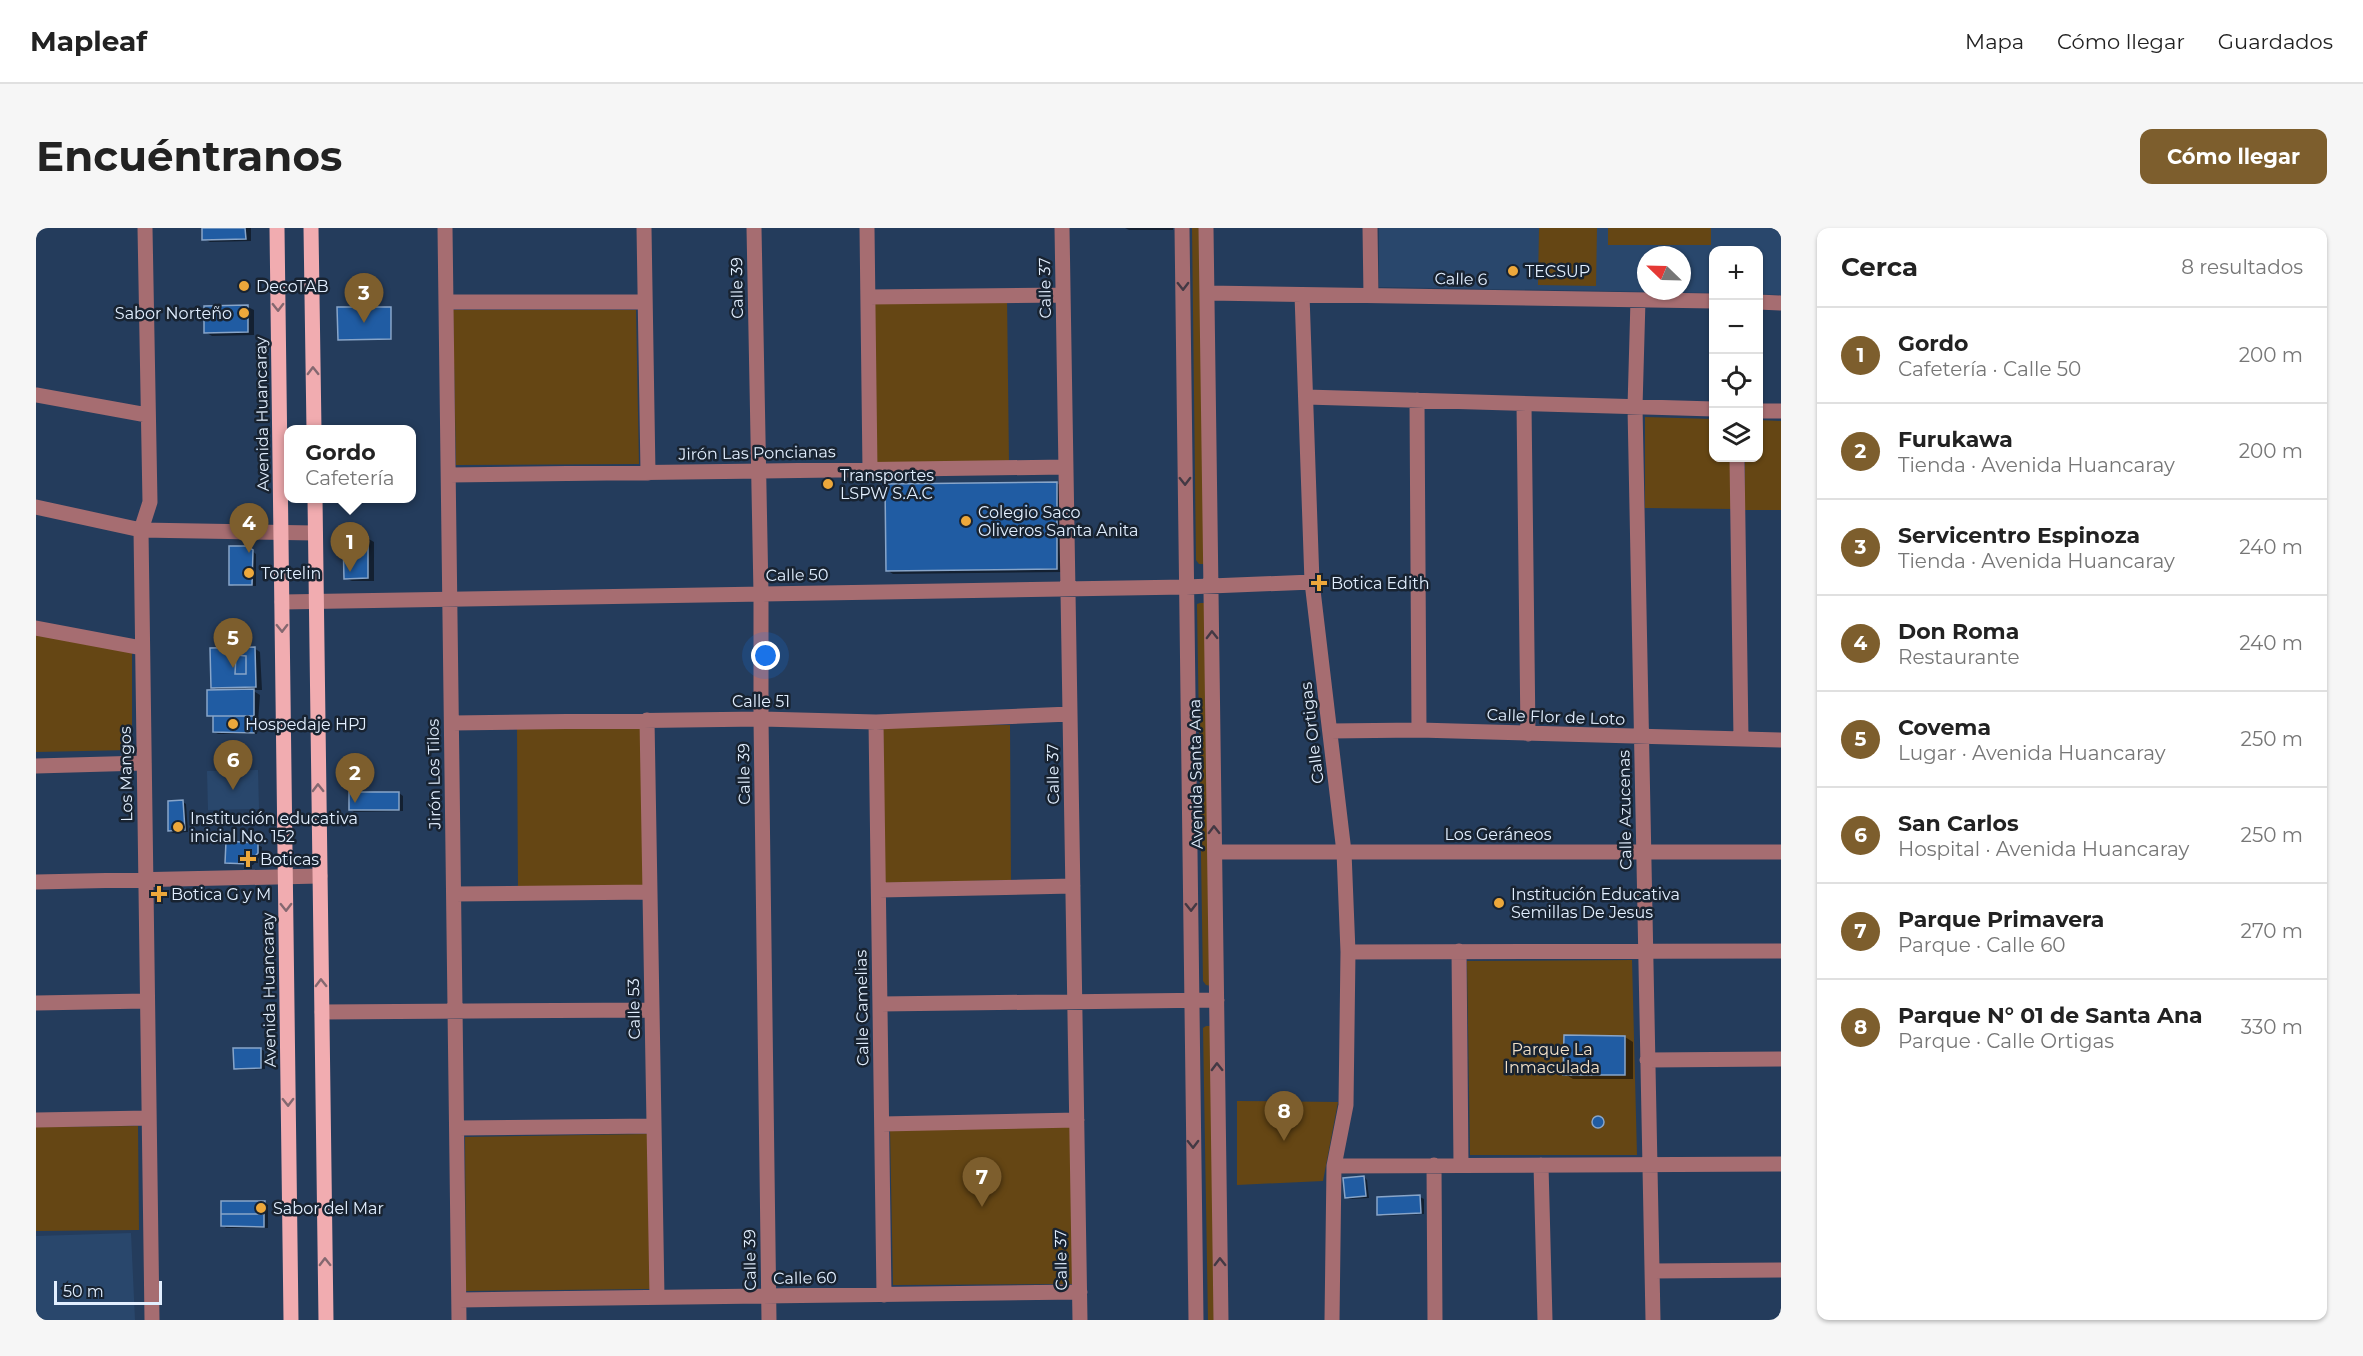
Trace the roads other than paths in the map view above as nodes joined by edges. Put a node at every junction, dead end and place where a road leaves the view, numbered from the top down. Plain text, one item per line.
1 (145, 228) edge
2 (277, 228) edge
3 (311, 228) edge
4 (445, 228) edge
5 (644, 228) edge
6 (754, 228) edge
7 (867, 228) edge
8 (1062, 228) edge
9 (1182, 228) edge
10 (1206, 228) edge
11 (1370, 228) edge
12 (1207, 293) junction
13 (1064, 295) junction
14 (1302, 295) junction
15 (1371, 296) junction
16 (868, 297) junction
17 (1637, 300) edge
18 (1638, 300) joint
19 (645, 302) junction
20 (1709, 302) edge
21 (1763, 302) edge
22 (446, 303) junction
23 (1781, 303) edge
24 (36, 395) edge
25 (1306, 397) junction
26 (1417, 400) junction
27 (1524, 404) junction
28 (1635, 407) junction
29 (1709, 409) edge
30 (1763, 411) edge
31 (1781, 411) edge
32 (147, 415) junction
33 (314, 425) edge
34 (1737, 462) edge
35 (1066, 467) junction
36 (870, 470) junction
37 (757, 471) junction
38 (648, 473) junction
39 (448, 475) junction
40 (315, 503) edge
41 (36, 507) edge
42 (141, 530) junction
43 (281, 533) junction
44 (315, 533) junction
45 (1312, 582) junction
46 (1211, 586) junction
47 (1186, 587) junction
48 (1068, 589) junction
49 (761, 594) junction
50 (450, 599) junction
51 (282, 602) junction
52 (316, 602) junction
53 (36, 628) edge
54 (142, 648) junction
55 (1070, 714) junction
56 (761, 719) junction
57 (647, 720) junction
58 (876, 722) junction
59 (452, 723) junction
60 (1419, 730) junction
61 (1330, 731) junction
62 (1528, 734) junction
63 (1642, 737) junction
64 (1741, 739) junction
65 (1781, 740) edge
66 (144, 763) junction
67 (36, 765) edge
68 (1215, 852) junction
69 (1344, 852) junction
70 (1644, 852) junction
71 (1781, 852) edge
72 (320, 876) junction
73 (286, 877) junction
74 (145, 880) junction
75 (36, 882) edge
76 (1073, 886) junction
77 (879, 890) junction
78 (650, 892) junction
79 (454, 894) junction
80 (1460, 951) junction
81 (1647, 951) junction
82 (1781, 951) edge
83 (1348, 952) junction
84 (1216, 1000) junction
85 (146, 1001) junction
86 (1192, 1001) junction
87 (1075, 1002) junction
88 (36, 1003) edge
89 (880, 1004) junction
90 (652, 1010) junction
91 (321, 1012) junction
92 (456, 1012) junction
93 (1781, 1059) edge
94 (1647, 1060) junction
95 (148, 1118) junction
96 (36, 1120) edge
97 (1077, 1120) junction
98 (882, 1124) junction
99 (654, 1126) junction
100 (457, 1128) junction
101 (1781, 1164) edge
102 (1434, 1165) junction
103 (1461, 1165) junction
104 (1541, 1165) junction
105 (1650, 1165) junction
106 (1334, 1166) junction
107 (1781, 1270) edge
108 (1652, 1271) junction
109 (1080, 1292) junction
110 (884, 1295) junction
111 (769, 1296) junction
112 (657, 1298) junction
113 (459, 1300) junction
114 (152, 1320) edge
115 (291, 1320) edge
116 (326, 1320) edge
117 (459, 1320) edge
118 (769, 1320) edge
119 (1080, 1320) edge
120 (1196, 1320) edge
121 (1221, 1320) edge
122 (1332, 1320) edge
123 (1435, 1320) edge
124 (1545, 1320) edge
125 (1653, 1320) edge

1 - 32 street, Los Mangos
2 -> 43 main road, Avenida Huancaray
33 -> 3 main road
4 - 22 street, Jirón Los Tilos
5 - 19 street
6 - 37 street, Calle 39
7 - 16 street
8 - 13 street, Calle 37
9 -> 47 street, Avenida Santa Ana
10 - 12 street, Avenida Santa Ana
11 - 15 street
12 - 14 street, Calle 6
12 - 46 street, Avenida Santa Ana
13 - 16 street
13 - 35 street, Calle 37
14 - 15 street, Calle 6
14 - 25 street, Calle Ortigas
15 - 17 street, Calle 6
16 - 36 street
18 - 20 street, Calle 6
18 - 28 street, Calle Azucenas
19 - 22 street
19 - 38 street
21 - 23 street
22 - 39 street, Jirón Los Tilos
24 - 32 street
25 - 26 street
25 - 45 street, Calle Ortigas
26 - 27 street
26 - 60 street
27 - 28 street
27 - 62 street
28 - 29 street
28 - 63 street, Calle Azucenas
30 - 31 street
32 - 42 street, Los Mangos
34 - 64 street
35 - 36 street, Jirón Las Poncianas
35 - 48 street, Calle 37
36 - 37 street, Jirón Las Poncianas
37 - 38 street, Jirón Las Poncianas
37 - 49 street, Calle 39
38 - 39 street, Jirón Las Poncianas
39 - 50 street, Jirón Los Tilos
40 - 44 main road
41 - 42 street
42 - 43 street
42 - 54 street, Los Mangos
43 - 44 street
43 - 51 main road, Avenida Huancaray
44 - 52 main road
45 - 46 street, Calle 50
45 - 61 street, Calle Ortigas
46 - 47 street, Calle 50
68 -> 46 street, Avenida Santa Ana
47 - 48 street, Calle 50
47 -> 86 street, Avenida Santa Ana
48 - 49 street, Calle 50
48 - 55 street, Calle 37
49 - 50 street, Calle 50
49 - 56 street, Calle 39
50 - 52 street, Calle 50
50 - 59 street, Jirón Los Tilos
51 - 52 street, Calle 50
51 -> 73 main road, Avenida Huancaray
72 -> 52 main road
53 - 54 street
54 - 66 street, Los Mangos
55 - 58 street, Calle 51
55 - 76 street, Calle 37
56 - 57 street, Calle 51
56 - 58 street, Calle 51
56 - 111 street, Calle 39
57 - 59 street, Calle 51
57 - 78 street, Calle 53
58 - 77 street, Calle Camelias
59 - 79 street, Jirón Los Tilos
60 - 61 street, Calle Flor de Loto
60 - 62 street, Calle Flor de Loto
61 - 69 street, Calle Ortigas
62 - 63 street, Calle Flor de Loto
63 - 64 street, Calle Flor de Loto
63 - 70 street, Calle Azucenas
64 - 65 street, Calle Flor de Loto
66 - 67 street
66 - 74 street, Los Mangos
68 - 69 street, Los Geráneos
68 - 84 street, Avenida Santa Ana
69 - 70 street, Los Geráneos
69 - 83 street, Calle Ortigas
70 - 71 street, Los Geráneos
70 - 81 street, Calle Azucenas
72 - 73 street
91 -> 72 main road
73 - 74 street
73 -> 115 main road, Avenida Huancaray
74 - 75 street
74 - 85 street, Los Mangos
76 - 77 street
76 - 87 street, Calle 37
77 - 89 street, Calle Camelias
78 - 79 street
78 - 90 street, Calle 53
79 - 92 street, Jirón Los Tilos
80 - 81 street
80 - 83 street
80 - 103 street
81 - 82 street
81 - 94 street, Calle Azucenas
83 - 106 street, Calle Ortigas
84 - 86 street
121 -> 84 street, Avenida Santa Ana
85 - 88 street
85 - 95 street, Los Mangos
86 - 87 street
86 -> 120 street, Avenida Santa Ana
87 - 89 street
87 - 97 street, Calle 37
89 - 98 street, Calle Camelias
90 - 92 street
90 - 99 street, Calle 53
91 - 92 street
116 -> 91 main road
92 - 100 street, Jirón Los Tilos
93 - 94 street
94 - 105 street, Calle Azucenas
95 - 96 street
95 - 114 street, Los Mangos
97 - 98 street
97 - 109 street, Calle 37
98 - 110 street, Calle Camelias
99 - 100 street
99 - 112 street, Calle 53
100 - 113 street, Jirón Los Tilos
101 - 105 street
102 - 103 street
102 - 106 street
102 - 123 street
103 - 104 street
104 - 105 street
104 - 124 street
105 - 108 street, Calle Azucenas
106 - 122 street, Calle Ortigas
107 - 108 street
108 - 125 street, Calle Azucenas
109 - 110 street, Calle 60
109 - 119 street, Calle 37
110 - 111 street, Calle 60
111 - 112 street, Calle 60
111 - 118 street, Calle 39
112 - 113 street, Calle 60
113 - 117 street, Jirón Los Tilos

